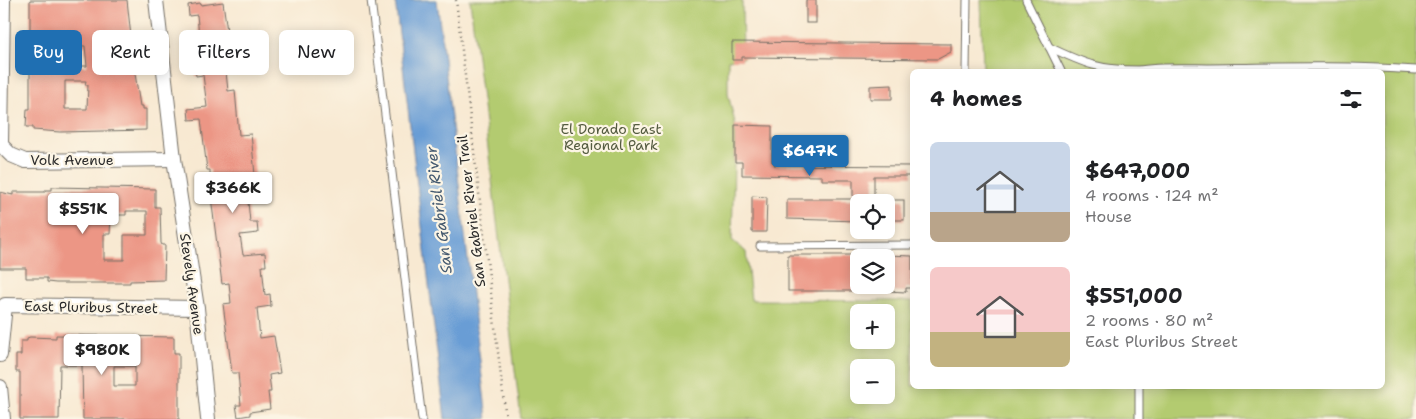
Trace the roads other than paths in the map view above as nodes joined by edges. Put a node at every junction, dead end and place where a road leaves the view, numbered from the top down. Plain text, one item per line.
1 (3, 0) edge
2 (156, 0) edge
3 (371, 0) edge
4 (967, 0) edge
5 (1026, 0) edge
6 (1050, 47) junction
7 (966, 69) edge
8 (1060, 69) edge
9 (1107, 69) edge
10 (1208, 69) edge
11 (1416, 70) edge
12 (174, 159) junction
13 (910, 245) edge
14 (760, 246) dead end
15 (197, 308) junction
16 (0, 355) edge
17 (0, 387) edge
18 (1139, 389) edge
19 (3, 419) edge
20 (208, 419) edge
21 (422, 419) edge
22 (1139, 419) edge

1 - 12 street, Volk Avenue
2 - 12 street, Stevely Avenue
3 - 21 lane
4 - 7 lane
5 - 6 lane
6 - 8 lane
6 - 9 lane
10 - 11 lane
12 - 15 street, Stevely Avenue
13 - 14 lane
15 - 16 street, East Pluribus Street
15 - 20 street, Stevely Avenue
17 - 19 street
18 - 22 lane

